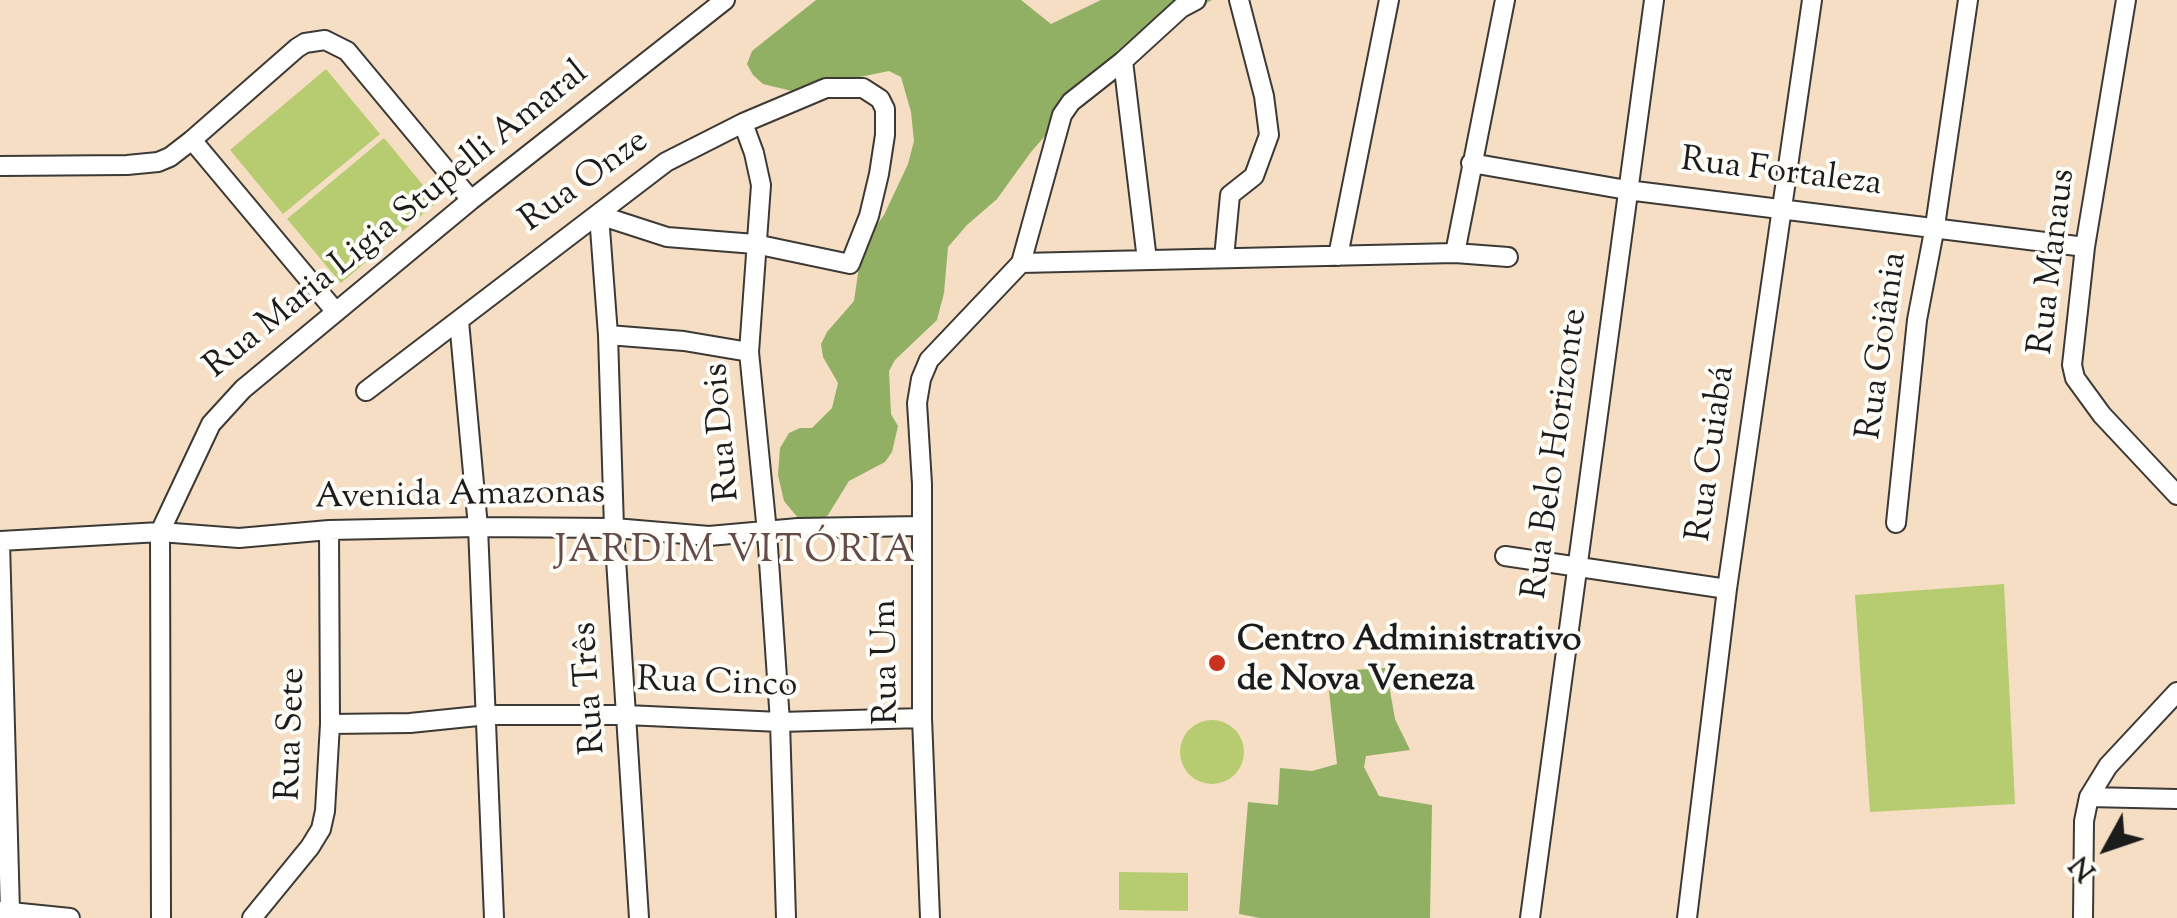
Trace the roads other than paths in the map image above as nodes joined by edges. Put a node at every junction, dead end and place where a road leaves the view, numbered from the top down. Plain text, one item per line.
1 (725, 0) edge
2 (1196, 0) edge
3 (1239, 0) edge
4 (1388, 0) edge
5 (1504, 0) edge
6 (1654, 0) edge
7 (1812, 0) edge
8 (1968, 0) edge
9 (2126, 0) edge
10 (1124, 61) junction
11 (743, 123) junction
12 (192, 140) junction
13 (1471, 162) junction
14 (0, 166) edge
15 (1627, 190) junction
16 (471, 200) junction
17 (1782, 209) junction
18 (599, 215) junction
19 (1936, 226) junction
20 (755, 244) junction
21 (2085, 247) junction
22 (1455, 253) junction
23 (1338, 256) junction
24 (1508, 257) dead end
25 (1224, 258) junction
26 (1147, 260) junction
27 (1021, 263) junction
28 (336, 312) junction
29 (460, 320) junction
30 (608, 336) junction
31 (749, 352) junction
32 (366, 391) dead end
33 (2177, 495) edge
34 (1896, 523) dead end
35 (921, 526) junction
36 (478, 527) junction
37 (614, 528) junction
38 (329, 530) junction
39 (160, 532) junction
40 (767, 532) junction
41 (0, 542) edge
42 (1506, 556) dead end
43 (1576, 568) junction
44 (1728, 589) junction
45 (2177, 692) edge
46 (488, 715) junction
47 (626, 715) junction
48 (922, 718) junction
49 (780, 722) junction
50 (330, 724) junction
51 (2089, 797) junction
52 (2177, 799) edge
53 (5, 912) edge
54 (70, 918) edge
55 (161, 918) edge
56 (252, 918) edge
57 (494, 918) edge
58 (639, 918) edge
59 (786, 918) edge
60 (930, 918) edge
61 (1530, 918) edge
62 (1687, 918) edge
63 (2083, 918) edge

1 - 16 street, Rua Maria Ligia Stupelli Amaral
2 - 10 street
3 - 25 street
4 - 23 street
5 - 13 street
6 - 15 street, Rua Belo Horizonte
7 - 17 street, Rua Cuiabá
8 - 19 street, Rua Goiânia
9 - 21 street, Rua Manaus
10 - 26 street
10 - 27 street
11 - 18 street, Rua Onze
11 - 20 street, Rua Dois
11 - 20 street, Rua Onze
12 - 14 street
12 - 16 street
12 - 28 street
13 - 15 street, Rua Fortaleza
13 - 22 street
15 - 17 street, Rua Fortaleza
15 - 43 street, Rua Belo Horizonte
16 - 28 street, Rua Maria Ligia Stupelli Amaral
17 - 19 street, Rua Fortaleza
17 - 44 street, Rua Cuiabá
18 - 20 street
18 - 29 street, Rua Onze
18 - 30 street, Rua Três
19 - 21 street, Rua Fortaleza
19 - 34 street, Rua Goiânia
20 - 31 street, Rua Dois
21 - 33 street, Rua Manaus
22 - 23 street
22 - 24 street
23 - 25 street
25 - 26 street
26 - 27 street
27 - 35 street, Rua Um
28 - 39 street, Rua Maria Ligia Stupelli Amaral
29 - 32 street, Rua Onze
29 - 36 street
30 - 31 street
30 - 37 street, Rua Três
31 - 40 street, Rua Dois
35 - 40 street, Avenida Amazonas
35 - 48 street, Rua Um
36 - 37 street, Avenida Amazonas
36 - 38 street, Avenida Amazonas
36 - 46 street
37 - 40 street, Avenida Amazonas
37 - 47 street, Rua Três
38 - 39 street, Avenida Amazonas
38 - 50 street, Rua Sete
39 - 41 street, Avenida Amazonas
39 - 55 street
40 - 49 street, Rua Dois
41 - 53 street
42 - 43 street
43 - 44 street
43 - 61 street, Rua Belo Horizonte
44 - 62 street, Rua Cuiabá
45 - 51 street
46 - 47 street, Rua Cinco
46 - 50 street, Rua Cinco
46 - 57 street
47 - 49 street, Rua Cinco
47 - 58 street, Rua Três
48 - 49 street, Rua Cinco
48 - 60 street, Rua Um
49 - 59 street, Rua Dois
50 - 56 street, Rua Sete
51 - 52 street
51 - 63 street
53 - 54 street

